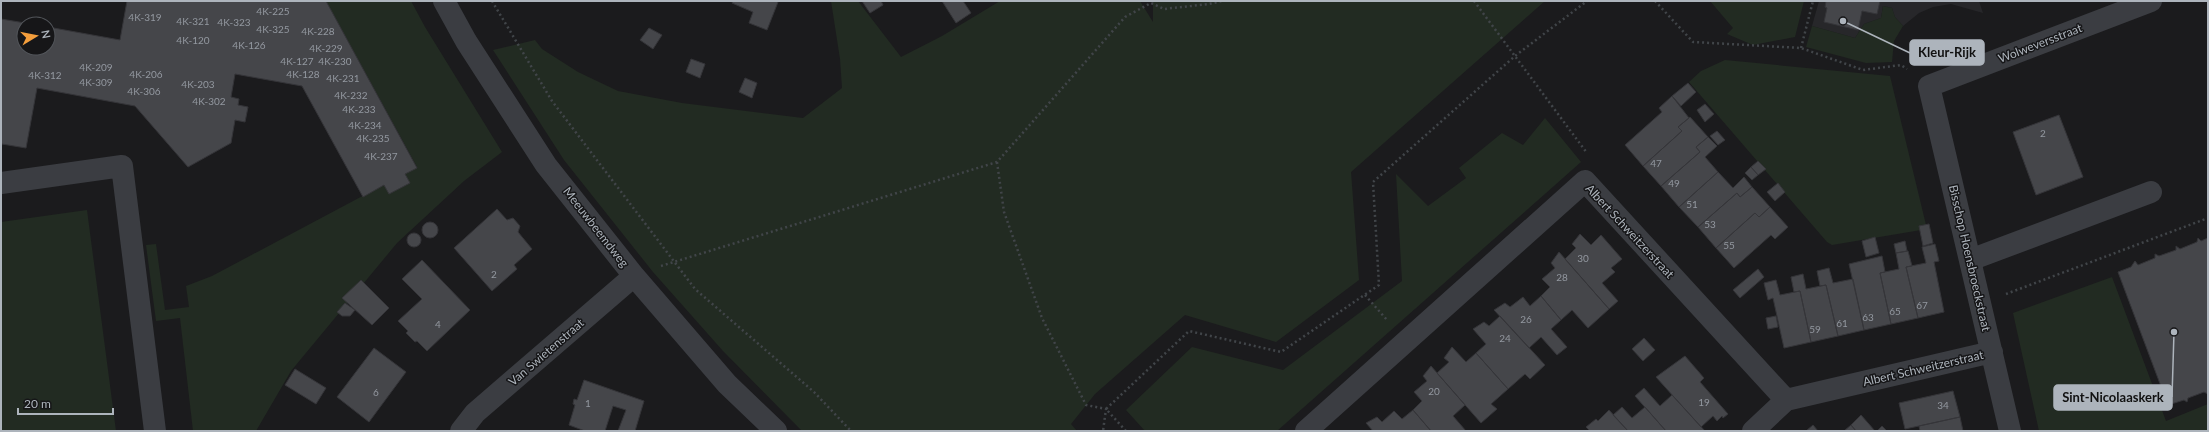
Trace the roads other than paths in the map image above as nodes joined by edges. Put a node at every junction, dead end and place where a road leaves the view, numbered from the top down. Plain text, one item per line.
1 (444, 1) edge
2 (2151, 1) edge
3 (1929, 86) joint
4 (1, 183) edge
5 (2151, 192) dead end
6 (1970, 260) junction
7 (634, 276) junction
8 (1992, 352) junction
9 (1786, 400) junction
10 (156, 431) edge
11 (461, 431) edge
12 (776, 431) edge
13 (1306, 431) edge
14 (1753, 431) edge
15 (2010, 431) edge

1 - 7 street, Meeuwbeemdweg
2 - 3 street, Wolweversstraat
3 - 6 street, Bisschop Hoensbroeckstraat
4 - 10 street
5 - 6 street
6 - 8 street, Bisschop Hoensbroeckstraat
7 - 11 street, Van Swietenstraat
7 - 12 street, Meeuwbeemdweg
8 - 9 street, Albert Schweitzerstraat
8 - 15 street, Bisschop Hoensbroeckstraat
9 - 13 street, Albert Schweitzerstraat
9 - 14 street

